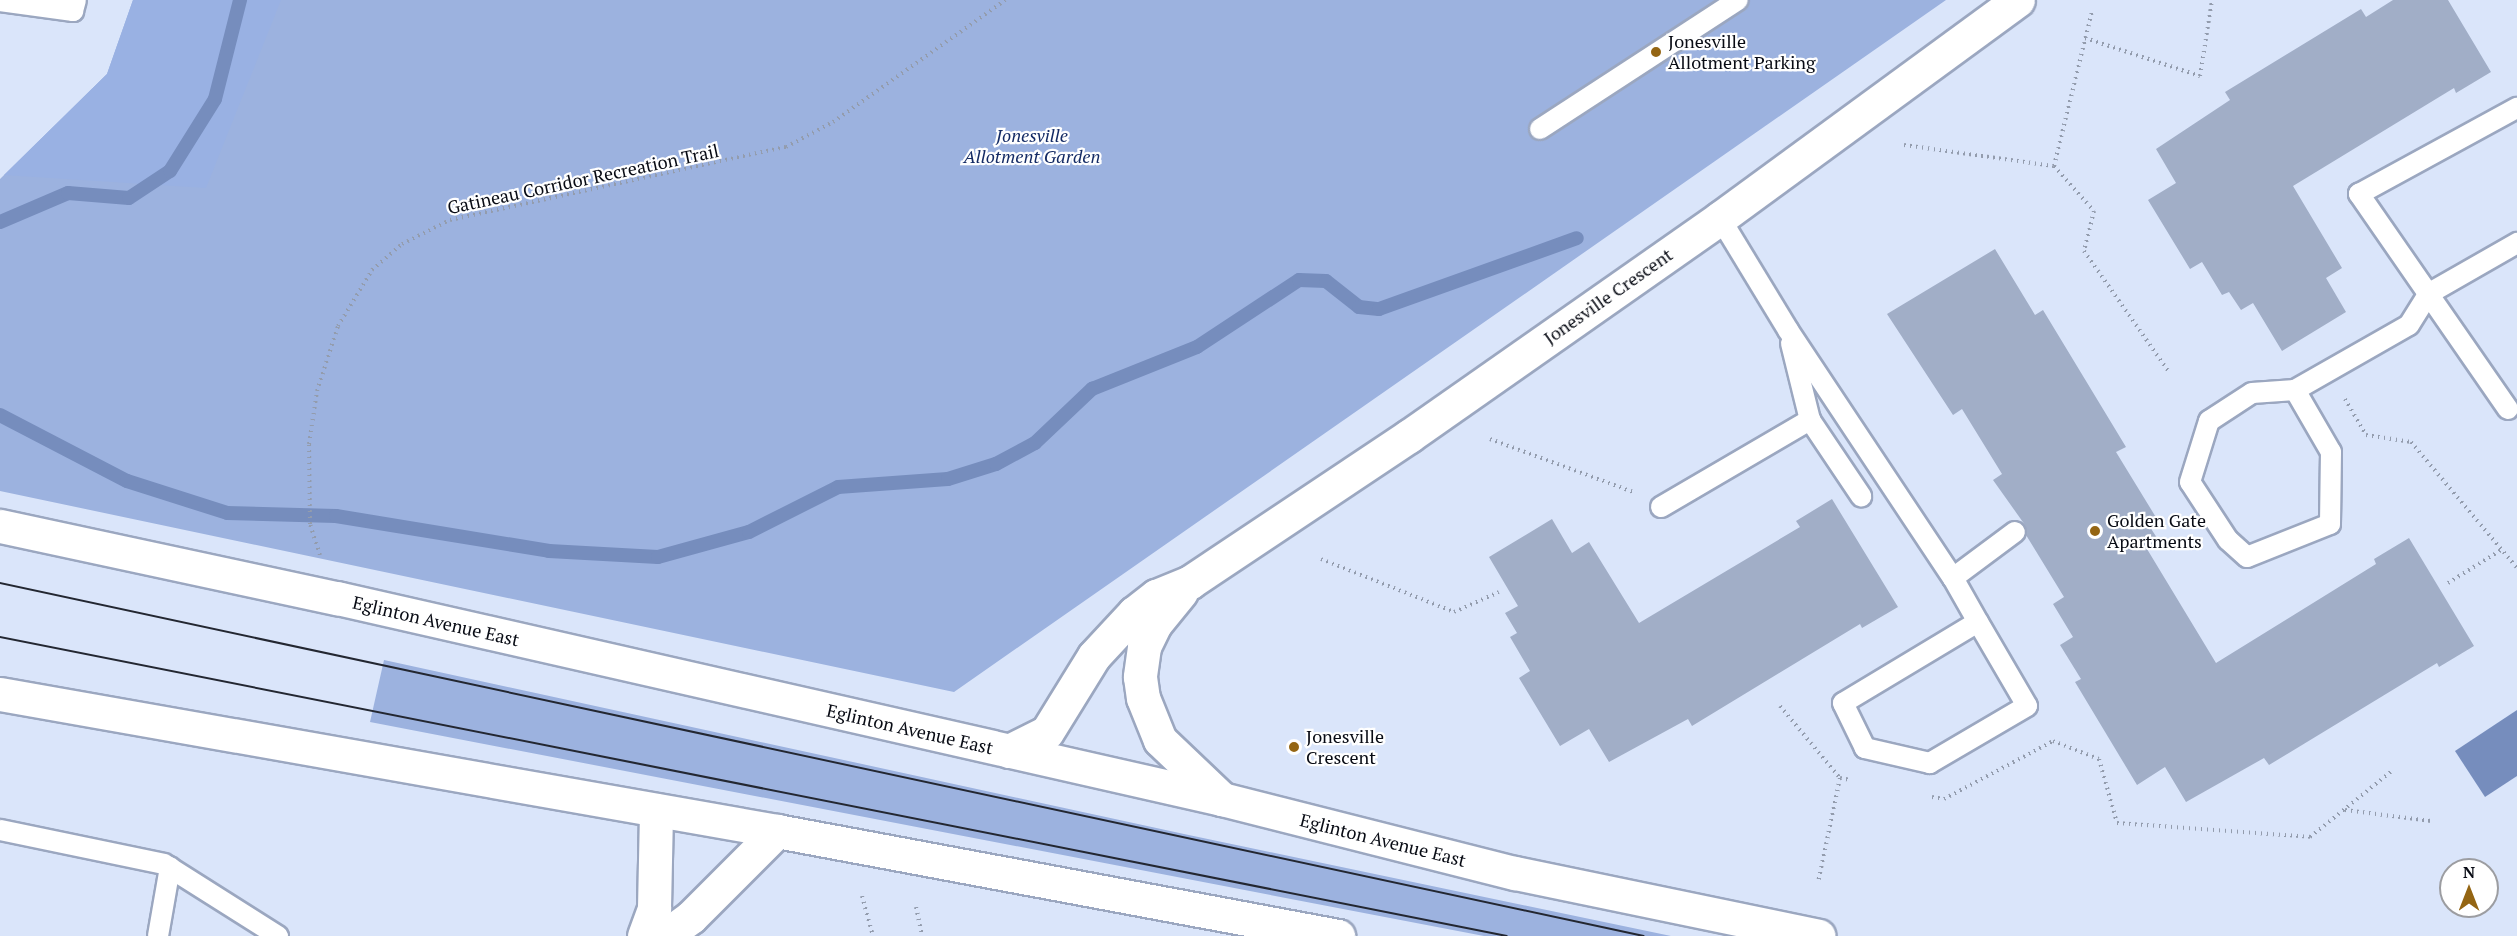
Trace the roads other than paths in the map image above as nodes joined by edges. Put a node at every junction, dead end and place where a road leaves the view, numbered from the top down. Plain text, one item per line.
1 (76, 0) edge
2 (1738, 0) edge
3 (2018, 0) edge
4 (0, 1) edge
5 (2517, 108) edge
6 (1540, 129) dead end
7 (1720, 218) junction
8 (2517, 243) edge
9 (2428, 294) junction
10 (1788, 330) junction
11 (2295, 390) junction
12 (2508, 410) dead end
13 (1810, 420) junction
14 (1861, 496) dead end
15 (1661, 507) road end
16 (0, 526) edge
17 (2015, 532) dead end
18 (1953, 578) junction
19 (1190, 582) junction
20 (1978, 622) junction
21 (0, 694) edge
22 (1010, 752) junction
23 (1222, 799) junction
24 (656, 810) junction
25 (0, 830) edge
26 (777, 831) junction
27 (170, 867) junction
28 (158, 936) edge
29 (278, 936) edge
30 (644, 936) edge
31 (665, 936) edge
32 (1338, 936) edge
33 (1819, 936) edge

1 - 4 lane
2 - 6 lane
3 - 7 main road, Jonesville Crescent
5 - 9 lane
7 - 10 lane
7 - 19 main road, Jonesville Crescent
8 - 9 lane
9 - 11 lane
9 - 12 lane
10 - 13 lane
10 - 18 lane
11 - 11 lane
13 - 14 lane
13 - 15 lane
16 - 22 main road, Eglinton Avenue East
17 - 18 lane
18 - 20 lane
19 - 22 main road, Jonesville Crescent
19 - 23 main road, Jonesville Crescent
20 - 20 lane
21 - 24 main road
22 - 23 main road, Eglinton Avenue East
23 - 33 main road, Eglinton Avenue East
24 - 26 main road
24 - 30 main road
25 - 27 lane
26 - 31 main road
26 - 32 main road
27 - 28 lane
27 - 29 lane

